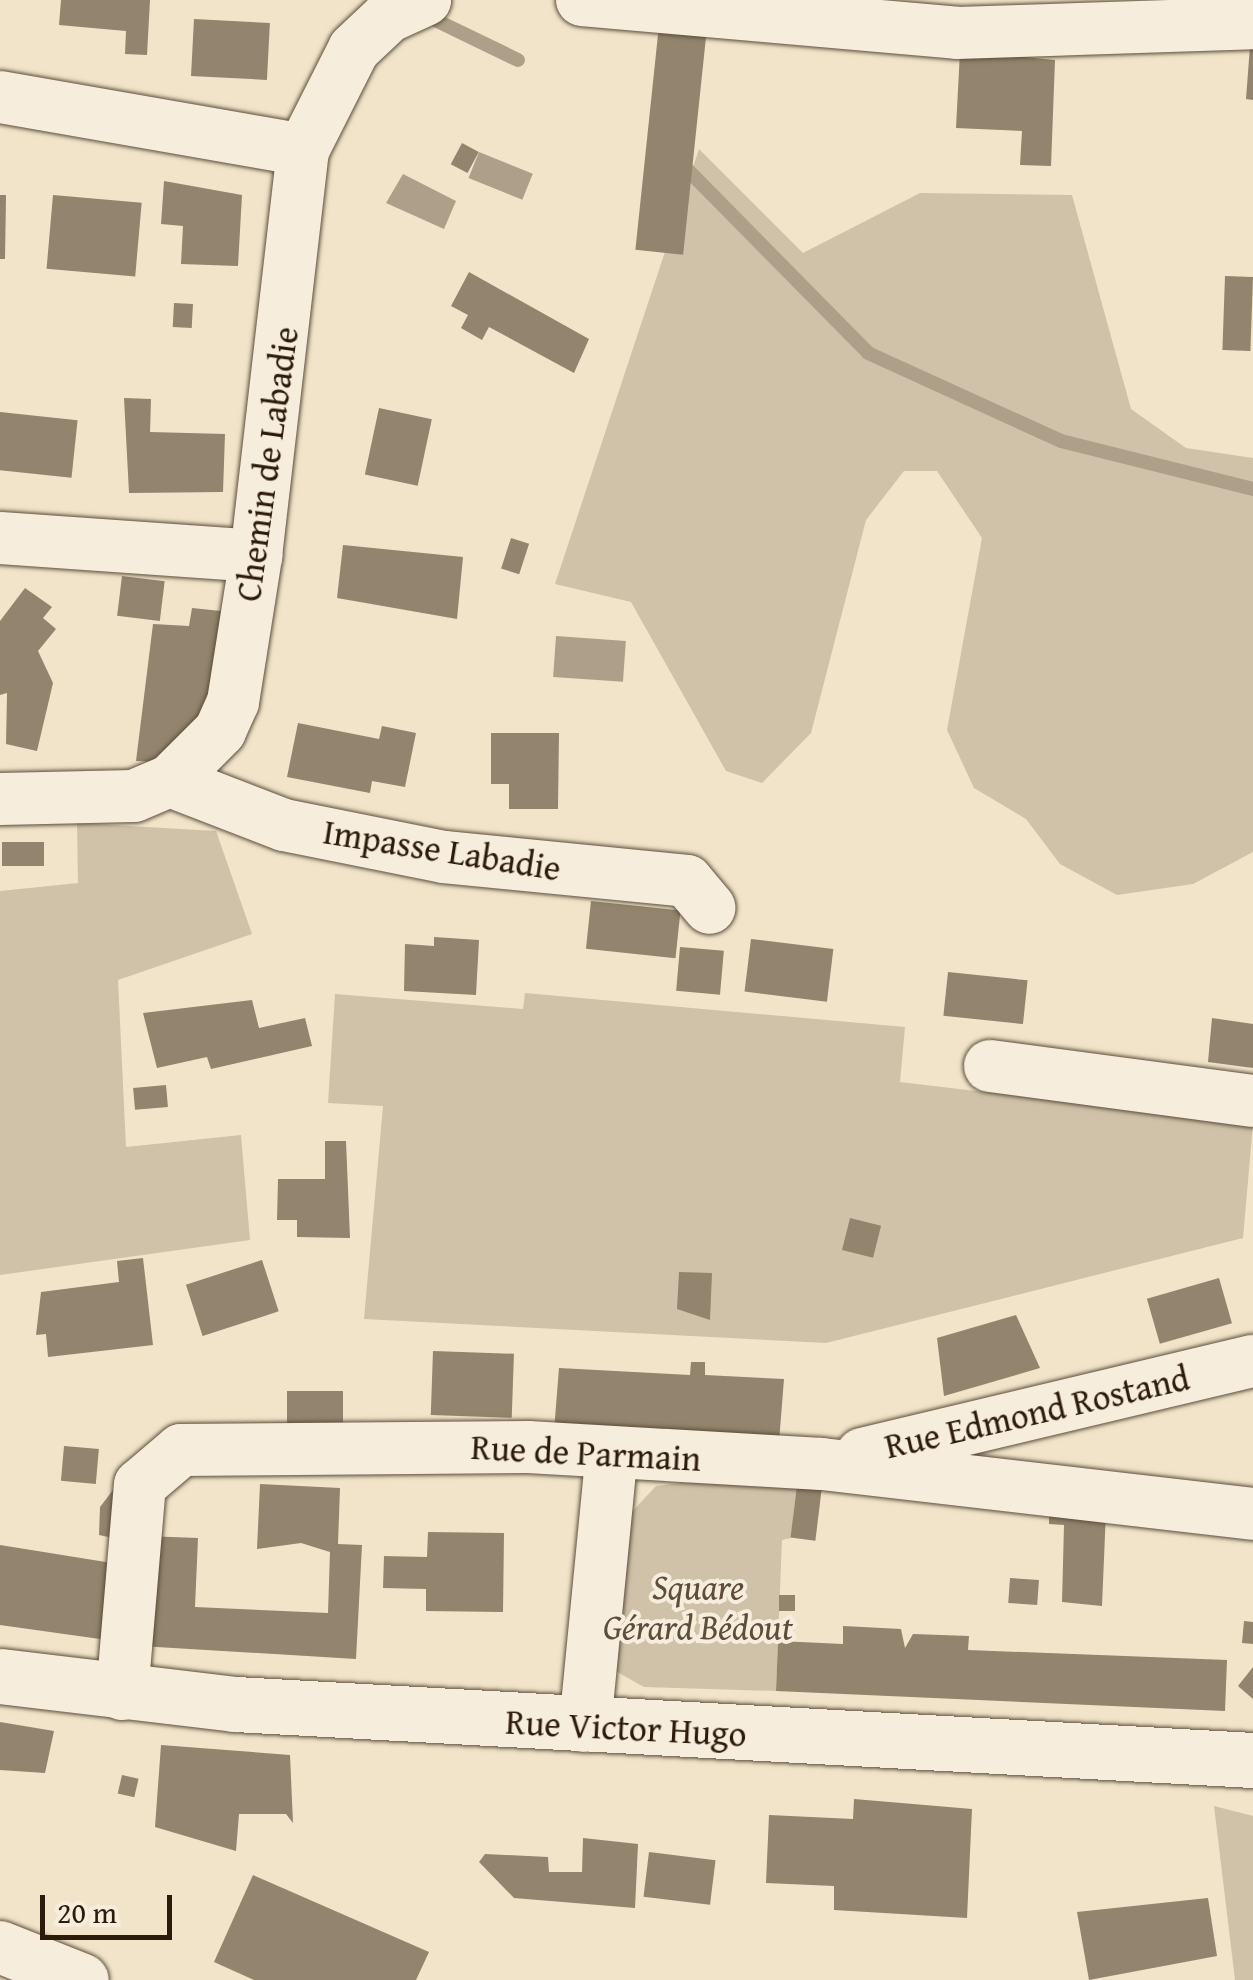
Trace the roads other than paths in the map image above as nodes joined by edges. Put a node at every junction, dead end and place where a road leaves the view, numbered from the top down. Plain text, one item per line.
1 (425, 0) edge
2 (582, 0) edge
3 (1087, 13) edge
4 (1253, 24) edge
5 (0, 98) edge
6 (303, 150) junction
7 (0, 538) edge
8 (256, 556) junction
9 (170, 781) junction
10 (0, 799) edge
11 (710, 908) dead end
12 (990, 1066) dead end
13 (1253, 1101) edge
14 (1253, 1361) edge
15 (612, 1452) junction
16 (822, 1464) junction
17 (1253, 1514) edge
18 (0, 1676) edge
19 (122, 1694) junction
20 (586, 1726) junction
21 (1253, 1760) edge
22 (0, 1947) edge
23 (83, 1980) edge

1 - 6 street, Chemin de Labadie
2 - 3 street
3 - 4 street
5 - 6 street
6 - 8 street, Chemin de Labadie
7 - 8 street
8 - 9 street, Chemin de Labadie
9 - 10 street, Chemin de Labadie
9 - 11 street, Impasse Labadie
12 - 13 street
14 - 16 street, Rue Edmond Rostand
15 - 16 street, Rue de Parmain
15 - 19 street, Rue de Parmain
15 - 20 street
16 - 17 street, Rue de Parmain
18 - 19 main road, Rue Victor Hugo
19 - 20 main road, Rue Victor Hugo
20 - 21 main road, Rue Victor Hugo
22 - 23 street

